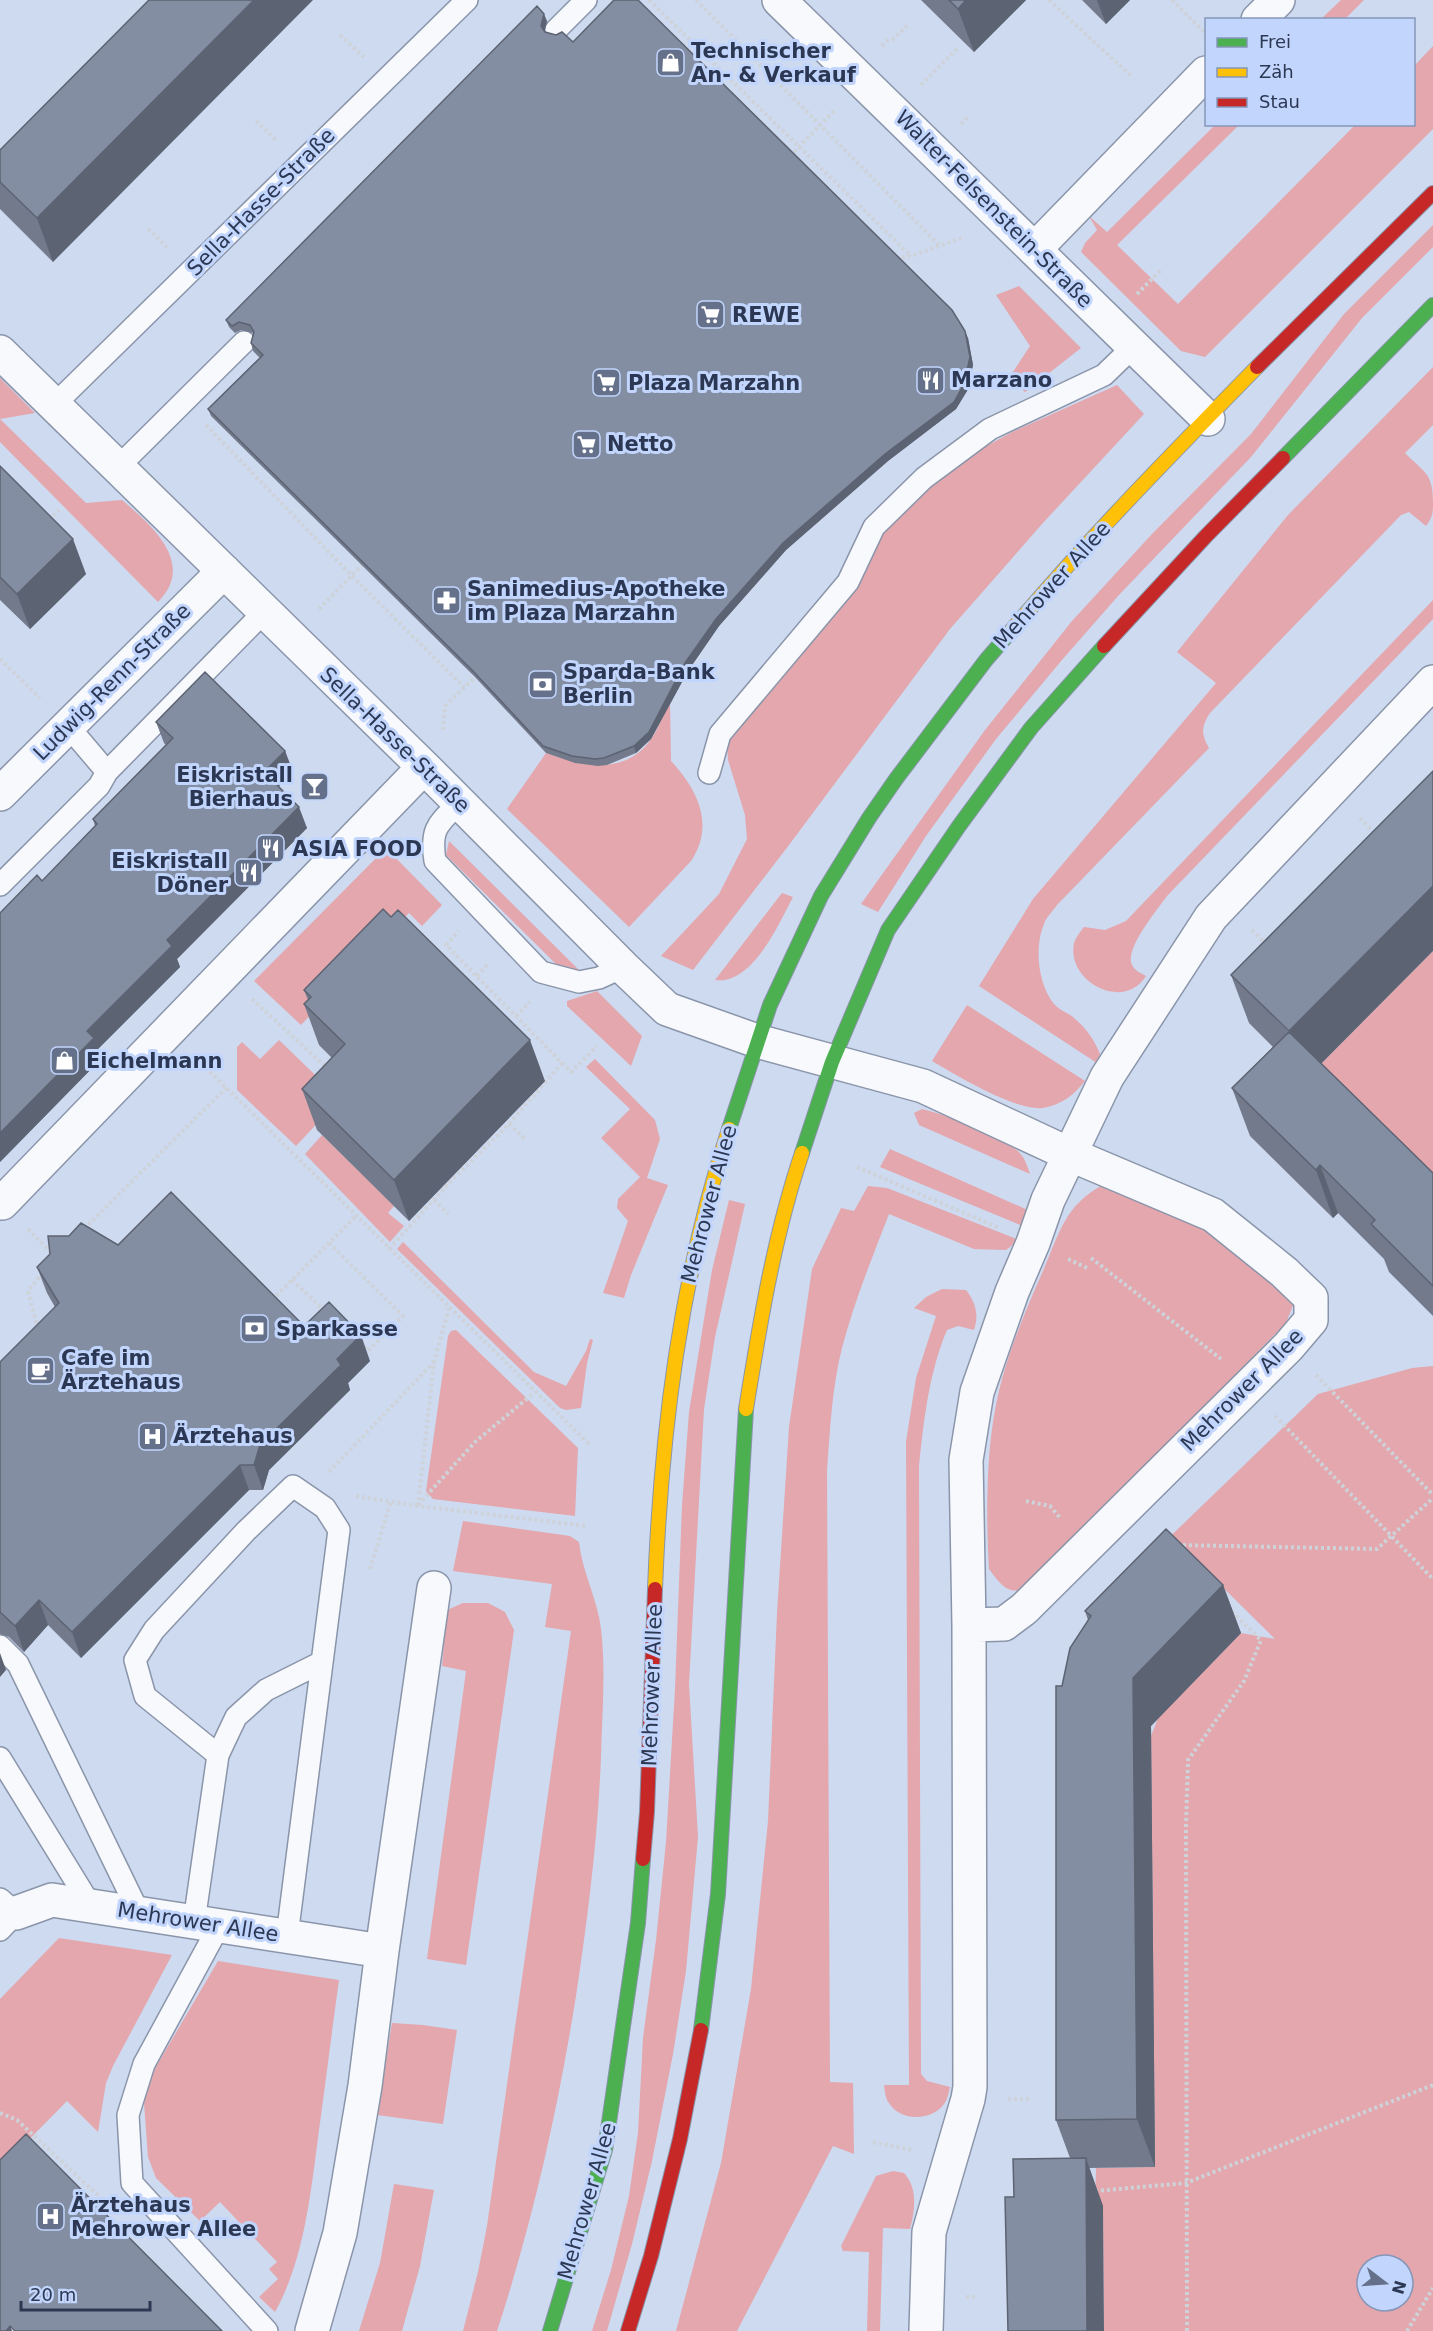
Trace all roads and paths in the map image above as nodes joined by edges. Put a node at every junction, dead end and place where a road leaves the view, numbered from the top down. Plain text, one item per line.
1 (467, 0) edge
2 (586, 0) edge
3 (649, 0) edge
4 (696, 0) edge
5 (779, 0) edge
6 (1049, 0) edge
7 (1172, 0) edge
8 (1278, 0) edge
9 (1260, 18) edge
10 (909, 24) dead end
11 (556, 30) dead end
12 (1205, 34) edge
13 (892, 40) dead end
14 (958, 48) dead end
15 (1205, 74) edge
16 (1131, 76) dead end
17 (894, 112) junction
18 (820, 125) junction
19 (799, 147) junction
20 (782, 164) edge
21 (1433, 193) edge
22 (973, 235) dead end
23 (939, 244) junction
24 (1035, 249) junction
25 (911, 256) junction
26 (894, 259) edge
27 (1162, 269) dead end
28 (1134, 298) dead end
29 (1433, 305) edge
30 (244, 342) dead end
31 (1133, 347) junction
32 (0, 352) edge
33 (55, 404) junction
34 (1208, 419) junction
35 (204, 422) dead end
36 (118, 467) junction
37 (59, 510) dead end
38 (47, 522) edge
39 (367, 560) edge
40 (224, 571) junction
41 (352, 576) junction
42 (333, 595) dead end
43 (265, 611) junction
44 (0, 658) edge
45 (475, 677) edge
46 (1433, 682) edge
47 (464, 687) junction
48 (68, 726) junction
49 (424, 767) junction
50 (107, 772) junction
51 (709, 773) dead end
52 (1331, 789) junction
53 (0, 794) edge
54 (460, 802) junction
55 (1378, 836) edge
56 (0, 885) edge
57 (463, 925) dead end
58 (623, 967) junction
59 (225, 973) junction
60 (526, 1006) dead end
61 (516, 1016) junction
62 (757, 1041) junction
63 (597, 1046) dead end
64 (832, 1062) junction
65 (562, 1063) junction
66 (328, 1070) edge
67 (510, 1124) junction
68 (525, 1139) dead end
69 (1069, 1154) junction
70 (857, 1167) dead end
71 (441, 1175) edge
72 (449, 1183) junction
73 (434, 1200) junction
74 (2, 1203) dead end
75 (448, 1214) dead end
76 (355, 1216) junction
77 (25, 1227) dead end
78 (81, 1232) edge
79 (329, 1243) junction
80 (1034, 1243) junction
81 (389, 1249) junction
82 (56, 1257) edge
83 (1091, 1258) dead end
84 (49, 1266) edge
85 (1087, 1268) dead end
86 (292, 1280) junction
87 (267, 1304) edge
88 (449, 1308) junction
89 (326, 1312) edge
90 (39, 1333) edge
91 (359, 1343) dead end
92 (1288, 1347) junction
93 (434, 1362) junction
94 (1251, 1382) junction
95 (535, 1392) junction
96 (590, 1445) dead end
97 (341, 1456) dead end
98 (1433, 1496) edge
99 (375, 1498) dead end
100 (418, 1506) junction
101 (587, 1526) dead end
102 (1391, 1537) junction
103 (1166, 1545) edge
104 (1433, 1579) edge
105 (434, 1588) dead end
106 (1229, 1609) dead end
107 (969, 1625) junction
108 (0, 1646) edge
109 (322, 1662) junction
110 (218, 1755) junction
111 (0, 1758) edge
112 (91, 1906) junction
113 (139, 1913) junction
114 (5, 1914) edge
115 (206, 1924) junction
116 (287, 1936) junction
117 (381, 1951) junction
118 (1433, 2085) edge
119 (0, 2113) edge
120 (873, 2142) dead end
121 (914, 2150) dead end
122 (70, 2168) dead end
123 (1186, 2183) junction
124 (1095, 2191) dead end
125 (1433, 2288) edge
126 (267, 2331) edge
127 (312, 2331) edge
128 (550, 2331) edge
129 (628, 2331) edge
130 (926, 2331) edge
131 (1187, 2331) edge
132 (1407, 2331) edge

1 - 33 lane, Sella-Hasse-Straße
2 - 11 lane
3 - 19 path
4 - 18 path
5 - 17 street, Walter-Felsenstein-Straße
6 - 16 path
7 - 12 path
8 - 9 street
10 - 13 path
14 - 17 path
15 - 24 street
17 - 24 street, Walter-Felsenstein-Straße
18 - 19 path
18 - 23 path
19 - 20 path
19 - 25 path
21 - 34 main road, Mehrower Allee
22 - 23 path
23 - 25 path
24 - 31 street, Walter-Felsenstein-Straße
25 - 26 path
27 - 28 path
29 - 64 main road
30 - 36 lane
31 - 34 street, Walter-Felsenstein-Straße
31 - 51 lane
32 - 33 street, Sella-Hasse-Straße
33 - 36 street, Sella-Hasse-Straße
34 - 62 main road, Mehrower Allee
35 - 41 path
36 - 40 street, Sella-Hasse-Straße
37 - 38 path
39 - 41 path
40 - 43 street, Sella-Hasse-Straße
40 - 48 street, Ludwig-Renn-Straße
41 - 42 path
41 - 47 path
43 - 49 street, Sella-Hasse-Straße
43 - 50 lane
44 - 48 path
45 - 47 path
46 - 52 street
47 - 49 path
48 - 50 lane
48 - 53 street, Ludwig-Renn-Straße
49 - 54 street, Sella-Hasse-Straße
49 - 59 street
50 - 56 lane
52 - 55 path
52 - 69 street
54 - 58 street, Sella-Hasse-Straße
54 - 58 lane
57 - 61 path
58 - 62 street, Sella-Hasse-Straße
59 - 66 path
59 - 74 street
60 - 61 path
61 - 65 path
62 - 64 street, Mehrower Allee
62 - 128 main road, Mehrower Allee
63 - 65 path
64 - 69 street, Mehrower Allee
64 - 129 main road
65 - 67 path
67 - 68 path
67 - 72 path
69 - 80 street
69 - 92 street, Mehrower Allee
70 - 80 path
71 - 72 path
72 - 73 path
73 - 75 path
73 - 81 path
76 - 78 path
76 - 79 path
76 - 81 path
77 - 82 path
79 - 86 path
79 - 91 path
80 - 85 path
80 - 107 street
81 - 88 path
83 - 94 path
84 - 90 path
86 - 87 path
86 - 89 path
88 - 93 path
88 - 95 path
92 - 94 street, Mehrower Allee
92 - 98 path
93 - 97 path
93 - 100 path
94 - 102 path
94 - 107 street, Mehrower Allee
95 - 96 path
95 - 100 path
98 - 102 path
99 - 100 path
100 - 101 path
102 - 103 path
102 - 104 path
105 - 117 street
106 - 123 path
107 - 130 street
108 - 113 lane
109 - 110 lane
109 - 110 lane
109 - 116 lane
110 - 115 lane
111 - 112 lane
112 - 113 street, Mehrower Allee
112 - 114 street, Mehrower Allee
113 - 115 street, Mehrower Allee
115 - 116 street, Mehrower Allee
115 - 126 lane
116 - 117 street, Mehrower Allee
117 - 127 street
118 - 123 path
119 - 122 path
120 - 121 path
123 - 124 path
123 - 131 path
125 - 132 path

